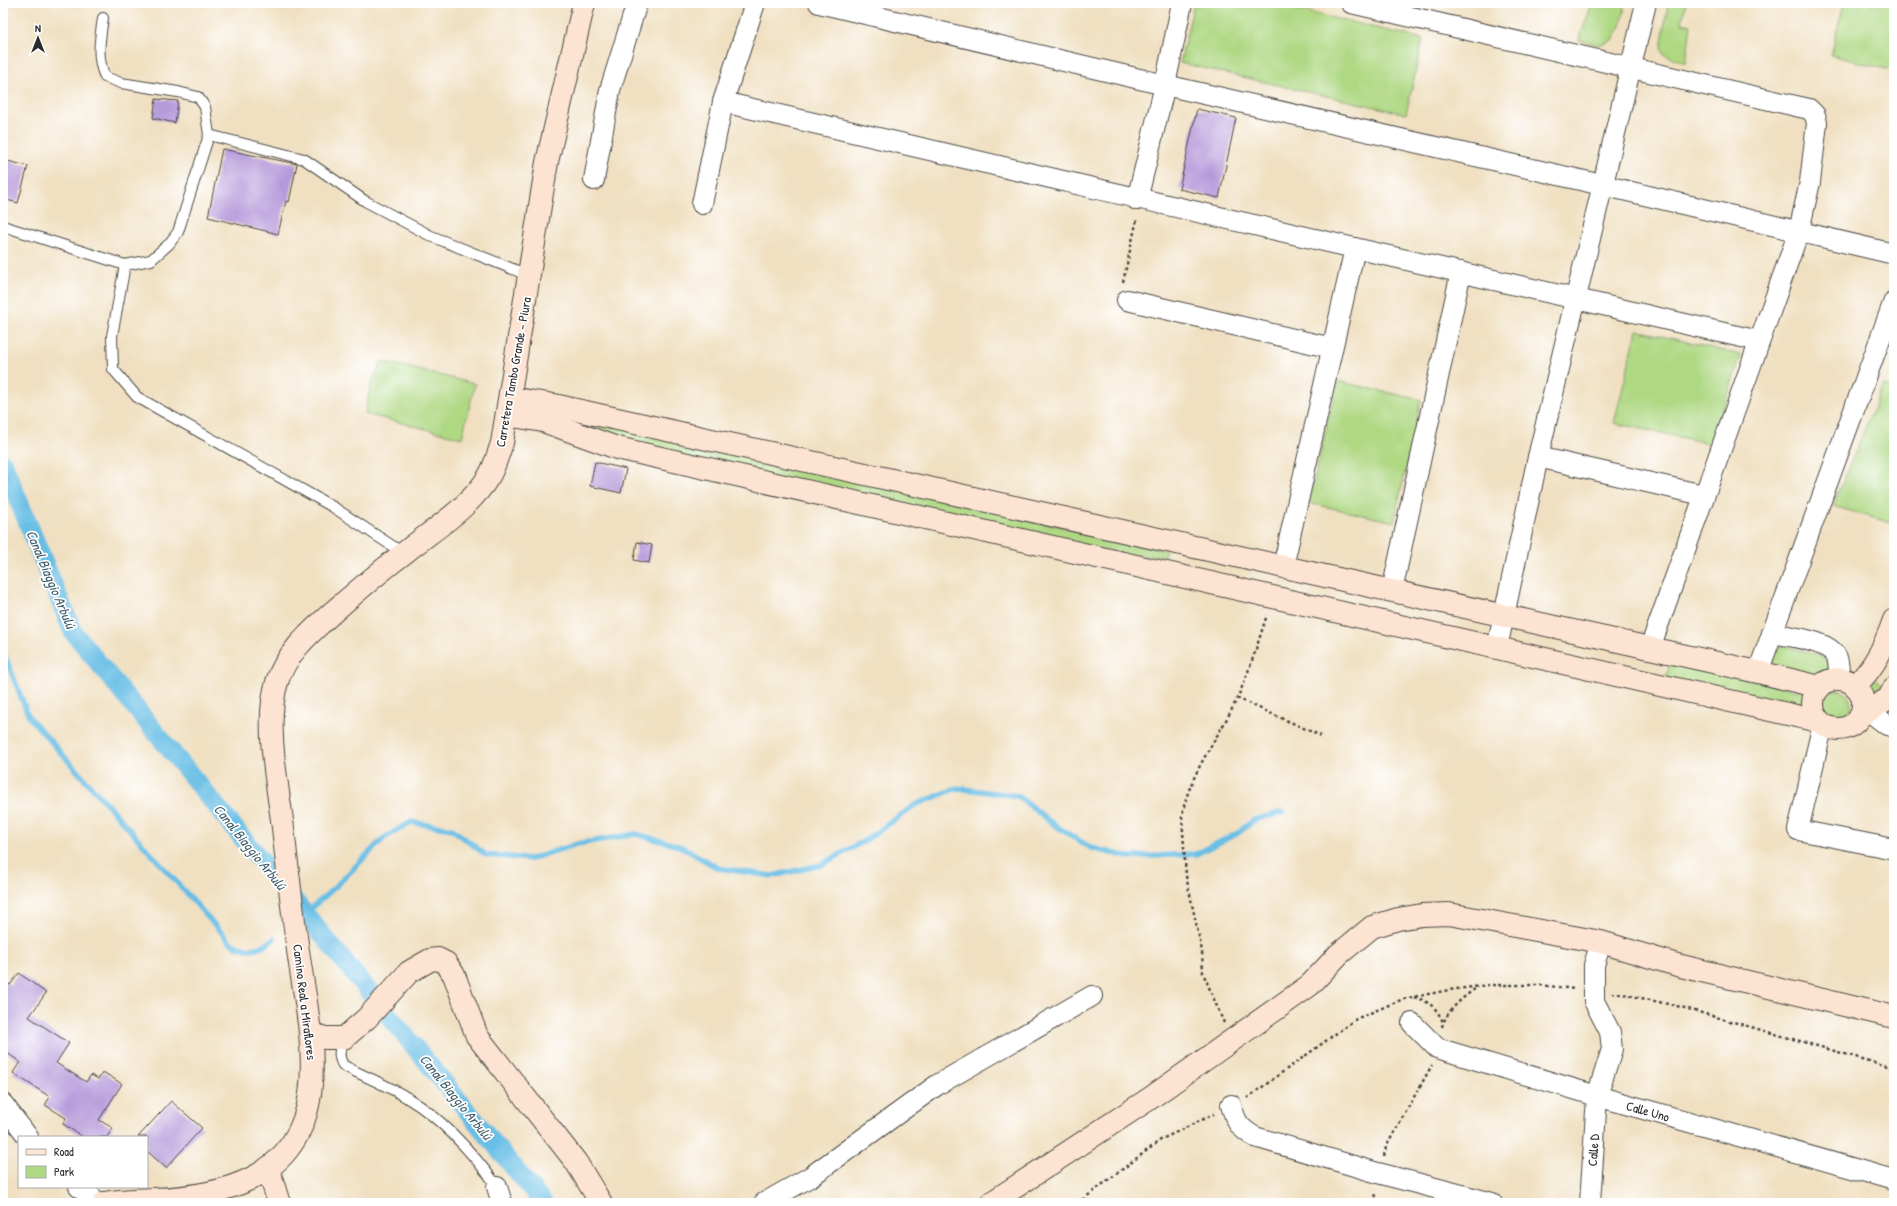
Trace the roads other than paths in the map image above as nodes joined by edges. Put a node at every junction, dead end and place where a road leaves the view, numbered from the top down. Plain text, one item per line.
1 (584, 3) edge
2 (637, 3) edge
3 (755, 3) edge
4 (819, 3) edge
5 (1182, 3) edge
6 (1351, 3) edge
7 (1645, 4) edge
8 (103, 18) dead end
9 (1631, 69) junction
10 (1165, 85) junction
11 (723, 102) junction
12 (209, 135) junction
13 (594, 180) dead end
14 (1602, 185) junction
15 (1139, 200) junction
16 (702, 204) dead end
17 (3, 226) edge
18 (1799, 231) junction
19 (1355, 248) junction
20 (1894, 254) edge
21 (125, 264) junction
22 (1461, 272) junction
23 (530, 276) junction
24 (1125, 292) road end
25 (1576, 299) junction
26 (1894, 301) edge
27 (1759, 341) junction
28 (1332, 348) junction
29 (509, 406) junction
30 (1538, 457) junction
31 (1703, 496) junction
32 (403, 553) junction
33 (1283, 566) junction
34 (1392, 591) junction
35 (1504, 616) junction
36 (1894, 620) edge
37 (1772, 634) junction
38 (1497, 648) junction
39 (1650, 648) junction
40 (1758, 672) junction
41 (1847, 682) junction
42 (1820, 687) junction
43 (1894, 688) edge
44 (1865, 713) junction
45 (1821, 722) junction
46 (1894, 727) edge
47 (276, 772) joint
48 (1894, 849) edge
49 (1601, 942) junction
50 (1092, 996) dead end
51 (1894, 1017) edge
52 (1412, 1023) dead end
53 (312, 1034) junction
54 (344, 1038) junction
55 (1597, 1096) junction
56 (3, 1104) edge
57 (1231, 1105) road end
58 (27, 1136) edge
59 (268, 1168) junction
60 (1894, 1180) edge
61 (80, 1188) edge
62 (500, 1195) edge
63 (99, 1203) edge
64 (104, 1203) edge
65 (279, 1203) edge
66 (509, 1203) edge
67 (601, 1203) edge
68 (764, 1203) edge
69 (991, 1203) edge
70 (1492, 1203) edge
71 (1590, 1203) edge

1 - 23 street, Carretera Tambo Grande - Piura
2 - 13 street
3 - 11 street
4 - 10 street
5 - 10 street
6 - 9 street
7 - 9 street
8 - 12 lane
9 - 14 street
9 - 18 street
10 - 14 street
10 - 15 street
11 - 15 street
11 - 16 street
12 - 21 lane
12 - 23 lane
14 - 18 street
14 - 25 street
15 - 19 street
17 - 21 lane
18 - 20 street
18 - 27 street
19 - 22 street
19 - 28 street
21 - 32 lane
22 - 25 street
22 - 34 street
23 - 29 street, Carretera Tambo Grande - Piura
24 - 28 street
25 - 27 street
25 - 30 street
26 - 37 street
27 - 31 street
28 - 33 street
29 - 32 street, Carretera Tambo Grande - Piura
29 - 33 street
29 - 38 street
30 - 31 street
30 - 35 street
31 - 39 street
32 - 47 street, Carretera Tambo Grande - Piura
33 - 34 street
34 - 35 street
35 - 38 street
35 - 39 street
36 - 41 street
37 - 40 street
37 - 41 street
38 - 45 street
39 - 40 street
40 - 42 street
41 - 42 street
41 - 44 street
42 - 45 street
43 - 44 street
44 - 45 street
44 - 46 street
45 - 48 street
47 - 53 street, Camino Real a Miraflores
49 - 51 street
49 - 55 street, Calle D
49 - 69 street
50 - 68 street
52 - 55 street, Calle Uno
53 - 54 street
53 - 59 street, Camino Real a Miraflores
54 - 62 lane
54 - 67 street
55 - 60 street, Calle Uno
55 - 71 street, Calle D
56 - 58 street
57 - 70 street
59 - 64 street, Camino Real a Miraflores
59 - 65 street
61 - 63 street
62 - 66 lane

